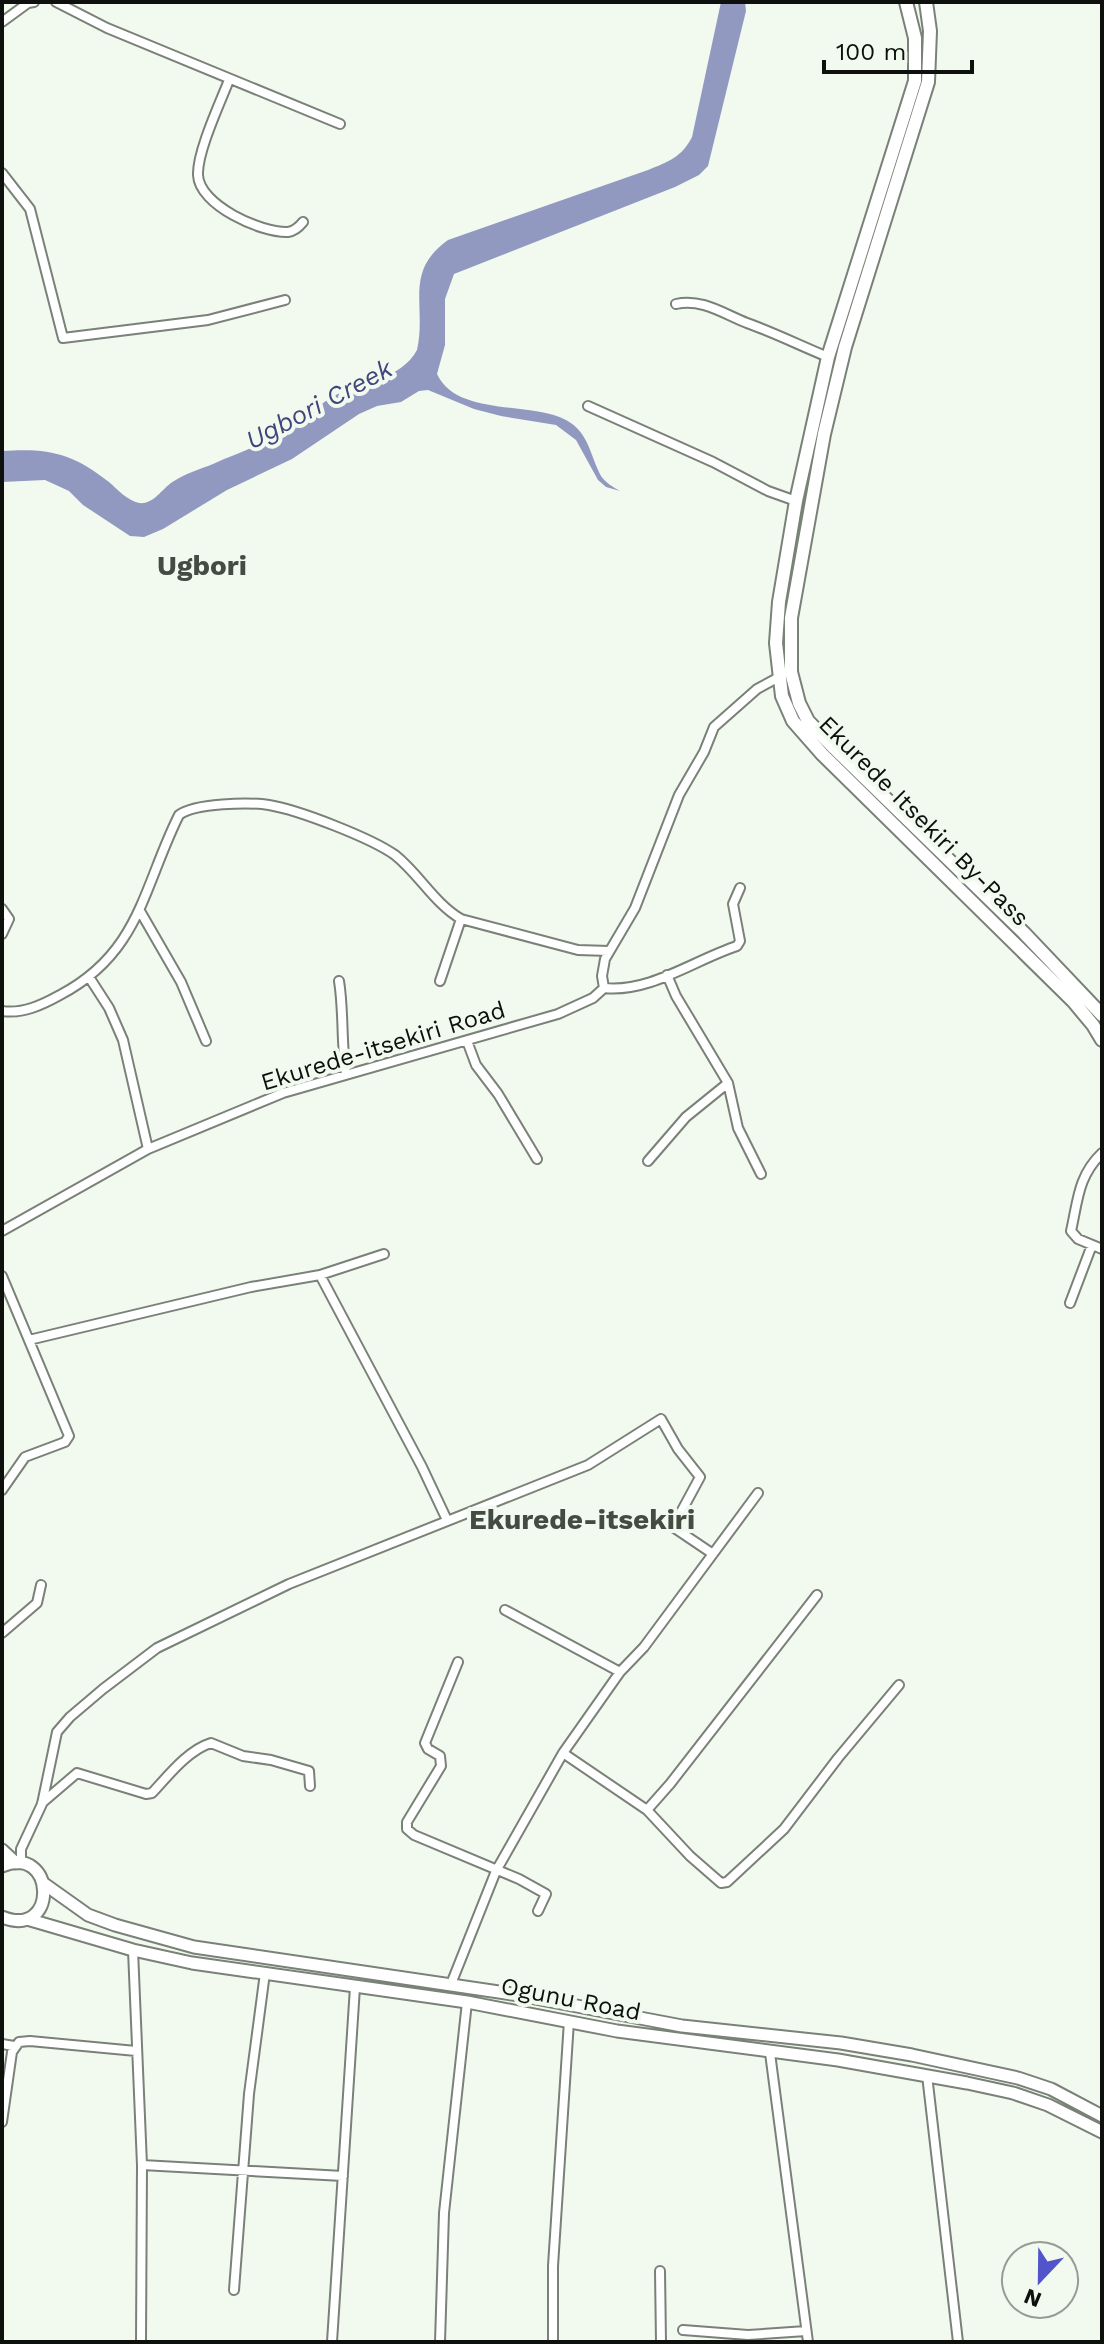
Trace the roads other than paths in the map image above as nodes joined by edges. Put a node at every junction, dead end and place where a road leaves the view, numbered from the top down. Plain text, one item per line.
1 (28, 2) edge
2 (34, 2) edge
3 (56, 2) edge
4 (906, 2) edge
5 (926, 2) edge
6 (2, 22) edge
7 (229, 80) junction
8 (340, 124) dead end
9 (2, 173) edge
10 (303, 222) dead end
11 (285, 300) dead end
12 (676, 304) dead end
13 (828, 357) junction
14 (588, 406) dead end
15 (796, 501) junction
16 (791, 672) junction
17 (778, 677) junction
18 (740, 888) dead end
19 (2, 909) edge
20 (140, 911) junction
21 (461, 919) junction
22 (2, 934) edge
23 (609, 951) junction
24 (667, 975) junction
25 (89, 977) junction
26 (339, 981) dead end
27 (440, 981) dead end
28 (604, 988) junction
29 (2, 1011) edge
30 (1102, 1015) edge
31 (1102, 1040) edge
32 (206, 1041) dead end
33 (467, 1041) junction
34 (346, 1074) junction
35 (728, 1083) junction
36 (148, 1149) junction
37 (1102, 1153) edge
38 (537, 1159) dead end
39 (648, 1161) dead end
40 (761, 1174) dead end
41 (2, 1231) edge
42 (1092, 1245) junction
43 (1102, 1249) edge
44 (384, 1254) dead end
45 (320, 1275) junction
46 (2, 1276) edge
47 (1070, 1303) dead end
48 (29, 1340) junction
49 (2, 1490) edge
50 (758, 1493) dead end
51 (447, 1520) junction
52 (713, 1554) junction
53 (41, 1585) dead end
54 (817, 1595) dead end
55 (505, 1610) dead end
56 (2, 1633) edge
57 (458, 1662) dead end
58 (620, 1672) junction
59 (899, 1685) dead end
60 (563, 1753) junction
61 (310, 1786) dead end
62 (42, 1804) junction
63 (647, 1810) junction
64 (2, 1850) edge
65 (19, 1863) junction
66 (2, 1866) edge
67 (496, 1871) junction
68 (43, 1883) junction
69 (538, 1911) dead end
70 (27, 1919) junction
71 (5, 1920) edge
72 (133, 1950) junction
73 (265, 1973) junction
74 (402, 1978) junction
75 (451, 1984) junction
76 (355, 1987) junction
77 (401, 1993) junction
78 (467, 2002) junction
79 (569, 2021) junction
80 (2, 2044) edge
81 (14, 2046) junction
82 (136, 2051) junction
83 (770, 2053) junction
84 (927, 2075) junction
85 (1102, 2116) edge
86 (2, 2122) edge
87 (1102, 2132) edge
88 (142, 2165) junction
89 (243, 2169) junction
90 (343, 2176) junction
91 (660, 2271) dead end
92 (234, 2290) dead end
93 (683, 2330) dead end
94 (806, 2331) junction
95 (141, 2342) edge
96 (332, 2342) edge
97 (440, 2342) edge
98 (553, 2342) edge
99 (661, 2342) edge
100 (808, 2342) edge
101 (958, 2342) edge

1 - 2 street
1 - 6 street
3 - 7 street
4 - 13 main road, Ekurede Itsekiri By-Pass
5 - 16 main road, Ekurede Itsekiri By-Pass
7 - 8 street
7 - 10 street
9 - 11 street
12 - 13 street
13 - 15 main road, Ekurede Itsekiri By-Pass
14 - 15 street
15 - 17 main road, Ekurede Itsekiri By-Pass
16 - 17 street
16 - 30 main road, Ekurede Itsekiri By-Pass
17 - 23 street
17 - 31 main road, Ekurede Itsekiri By-Pass
18 - 24 street
19 - 22 street
20 - 21 street
20 - 25 street
20 - 32 street
21 - 23 street
21 - 27 street
23 - 28 street
24 - 28 street
24 - 35 street
25 - 29 street
25 - 36 street
26 - 34 street
28 - 33 street, Ekurede-itsekiri Road
33 - 34 street, Ekurede-itsekiri Road
33 - 38 street
34 - 36 street, Ekurede-itsekiri Road
35 - 39 street
35 - 40 street
36 - 41 street, Ekurede-itsekiri Road
37 - 42 street
42 - 43 street
42 - 47 street
44 - 45 street
45 - 48 street
45 - 51 street
46 - 48 street
48 - 49 street
50 - 52 street
51 - 52 street
51 - 62 street
52 - 58 street
53 - 56 street
54 - 63 street
55 - 58 street
57 - 67 street
58 - 60 street
59 - 63 street
60 - 63 street
60 - 67 street
61 - 62 street
62 - 65 street
64 - 65 main road, Ogunu Road
65 - 66 main road
65 - 68 main road, Ogunu Road
67 - 69 street
67 - 75 street
68 - 70 main road
68 - 74 main road, Ogunu Road
70 - 71 main road
70 - 72 main road, Ogunu Road
72 - 73 main road, Ogunu Road
72 - 82 street
73 - 76 main road, Ogunu Road
73 - 89 street
74 - 75 main road, Ogunu Road
74 - 77 main road
75 - 85 main road, Ogunu Road
76 - 77 main road, Ogunu Road
76 - 90 street
77 - 78 main road, Ogunu Road
78 - 79 main road, Ogunu Road
78 - 97 street
79 - 83 main road, Ogunu Road
79 - 98 street
80 - 81 street
81 - 82 street
81 - 86 street
82 - 88 street
83 - 84 main road, Ogunu Road
83 - 94 street
84 - 87 main road, Ogunu Road
84 - 101 street
88 - 89 street
88 - 95 street
89 - 90 street
89 - 92 street
90 - 96 street
91 - 99 street
93 - 94 street
94 - 100 street

